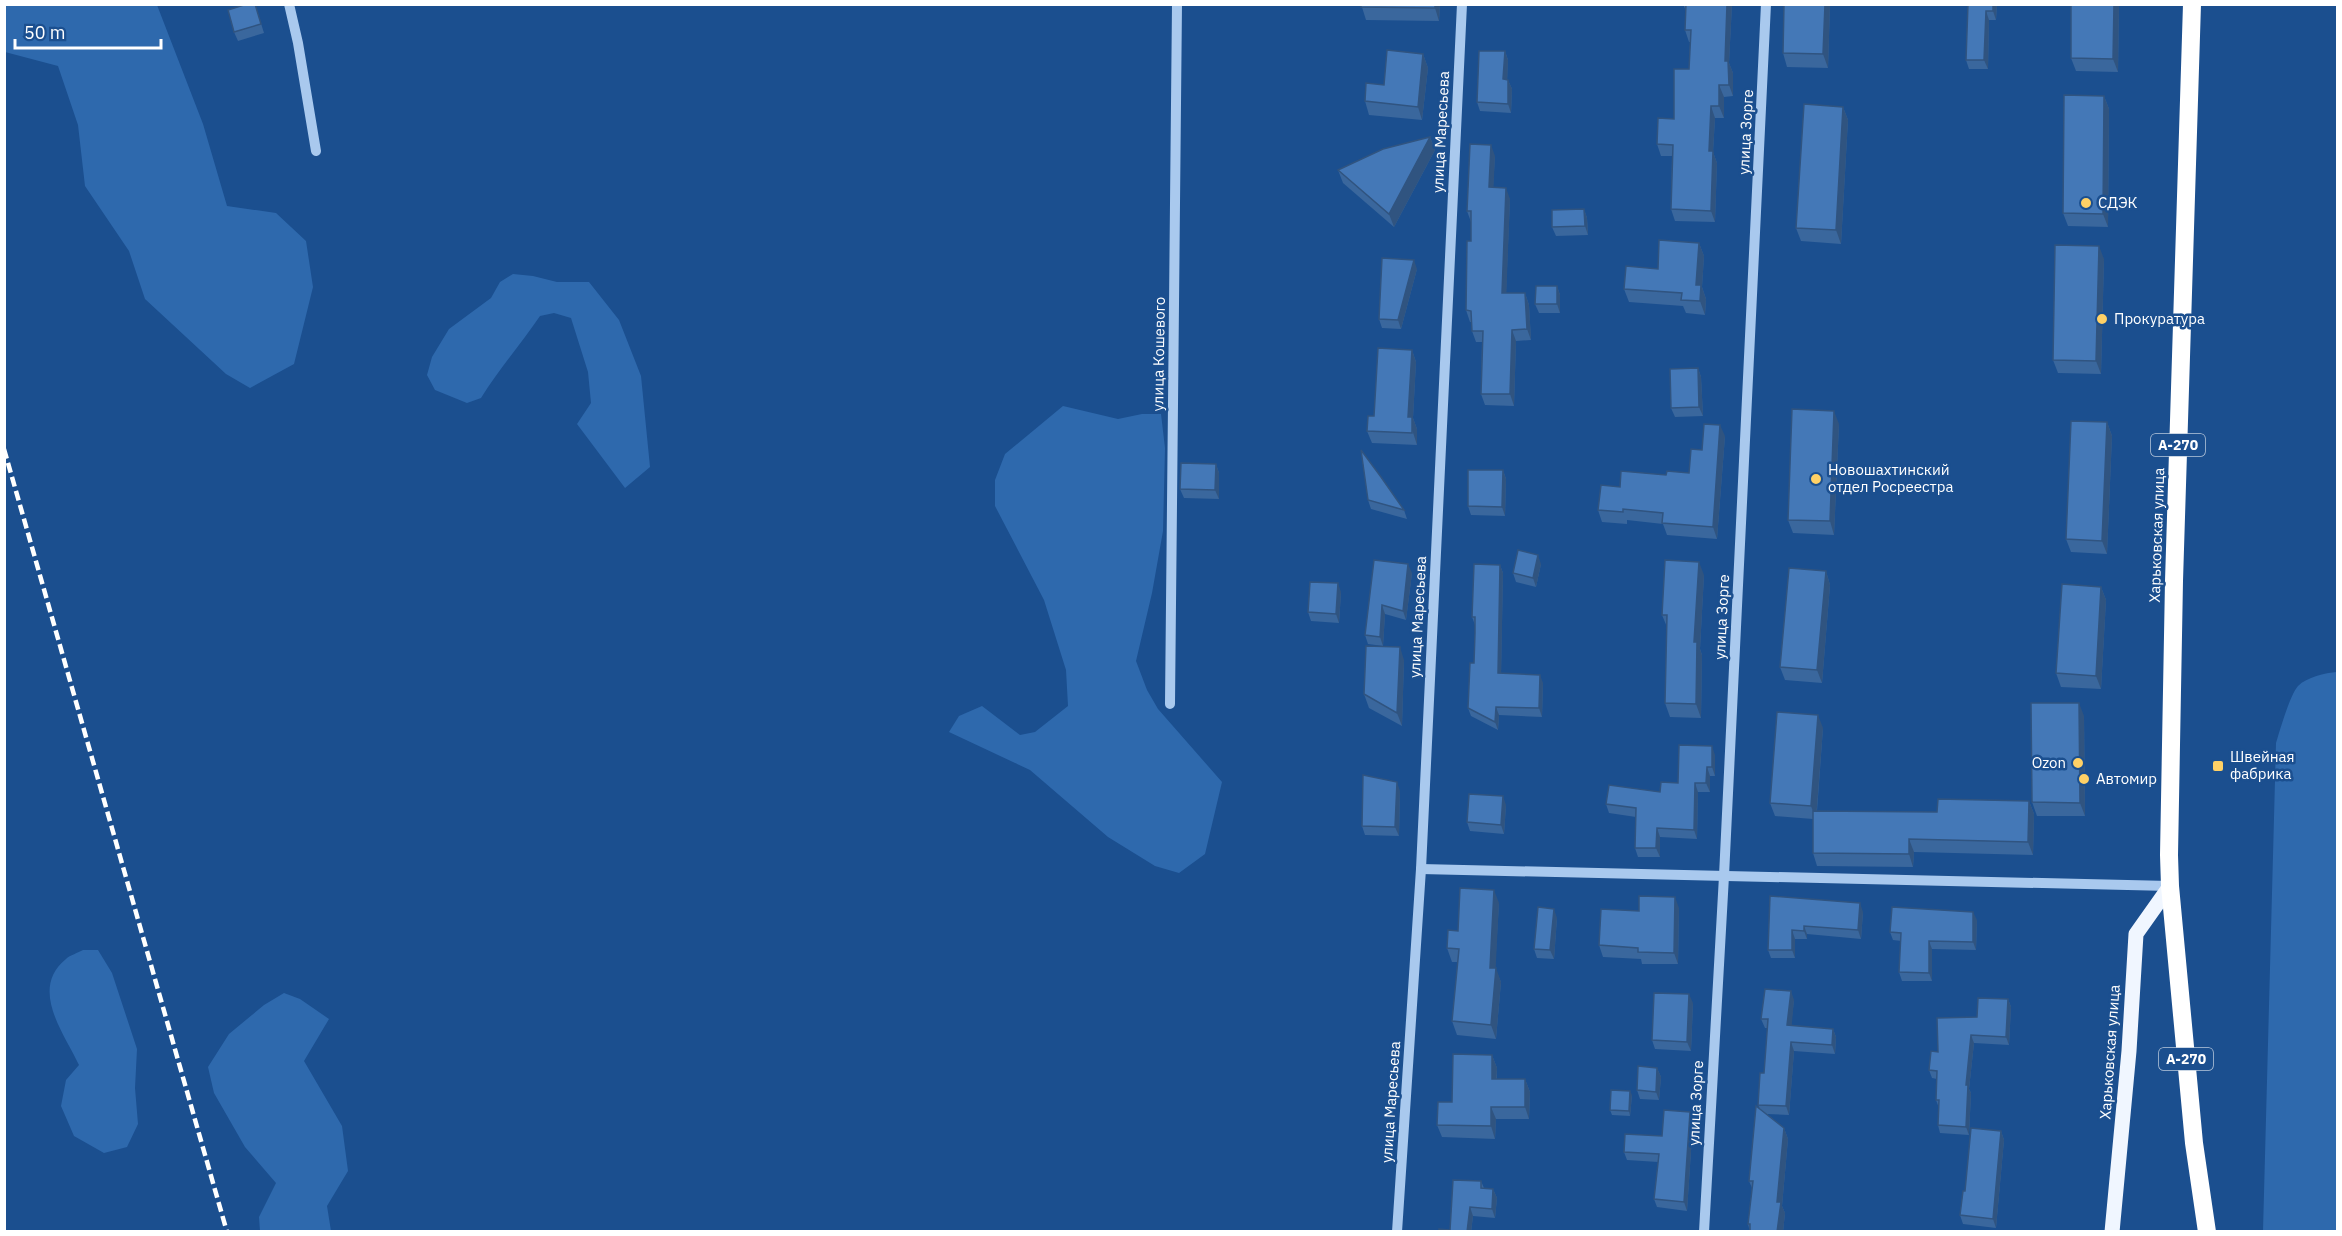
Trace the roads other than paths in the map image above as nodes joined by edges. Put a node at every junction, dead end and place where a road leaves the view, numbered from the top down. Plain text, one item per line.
1 (289, 4) edge
2 (1177, 4) edge
3 (1462, 4) edge
4 (1766, 4) edge
5 (2192, 4) edge
6 (316, 151) dead end
7 (1170, 704) dead end
8 (1421, 869) junction
9 (1724, 876) junction
10 (2170, 886) junction
11 (1397, 1232) edge
12 (1704, 1232) edge
13 (2112, 1232) edge
14 (2206, 1232) edge

1 - 6 street
2 - 7 street, улица Кошевого
3 - 8 street, улица Маресьева
4 - 9 street, улица Зорге
5 - 10 highway, Харьковская улица / А-270
8 - 9 street
8 - 11 street, улица Маресьева
9 - 10 street
9 - 12 street, улица Зорге
10 - 13 main road, Харьковская улица
10 - 14 highway, Харьковская улица / А-270

